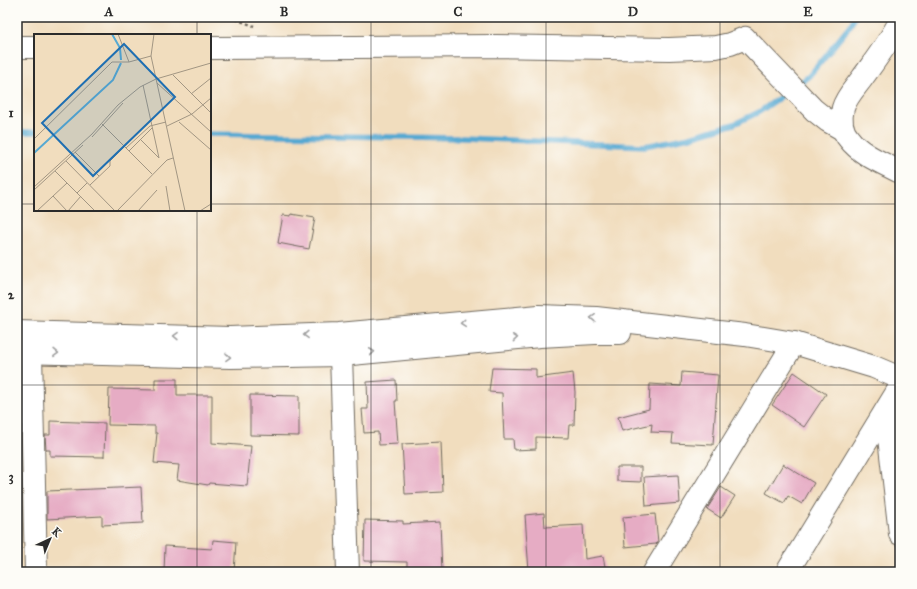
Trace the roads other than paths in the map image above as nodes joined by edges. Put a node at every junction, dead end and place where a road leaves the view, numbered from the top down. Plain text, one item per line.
1 (900, 21) edge
2 (17, 47) edge
3 (34, 47) edge
4 (211, 48) edge
5 (842, 128) junction
6 (900, 172) edge
7 (17, 332) edge
8 (794, 343) junction
9 (340, 345) junction
10 (24, 352) edge
11 (900, 378) edge
12 (900, 387) edge
13 (886, 411) junction
14 (900, 534) edge
15 (36, 572) edge
16 (348, 572) edge
17 (654, 572) edge
18 (787, 572) edge

1 - 5 street
2 - 3 street
4 - 5 street
5 - 6 street
9 -> 7 street
8 - 9 street
8 - 11 street
8 - 17 street
10 -> 9 street
9 - 16 street
10 - 15 street
12 - 13 street
13 - 14 street
13 - 18 street

